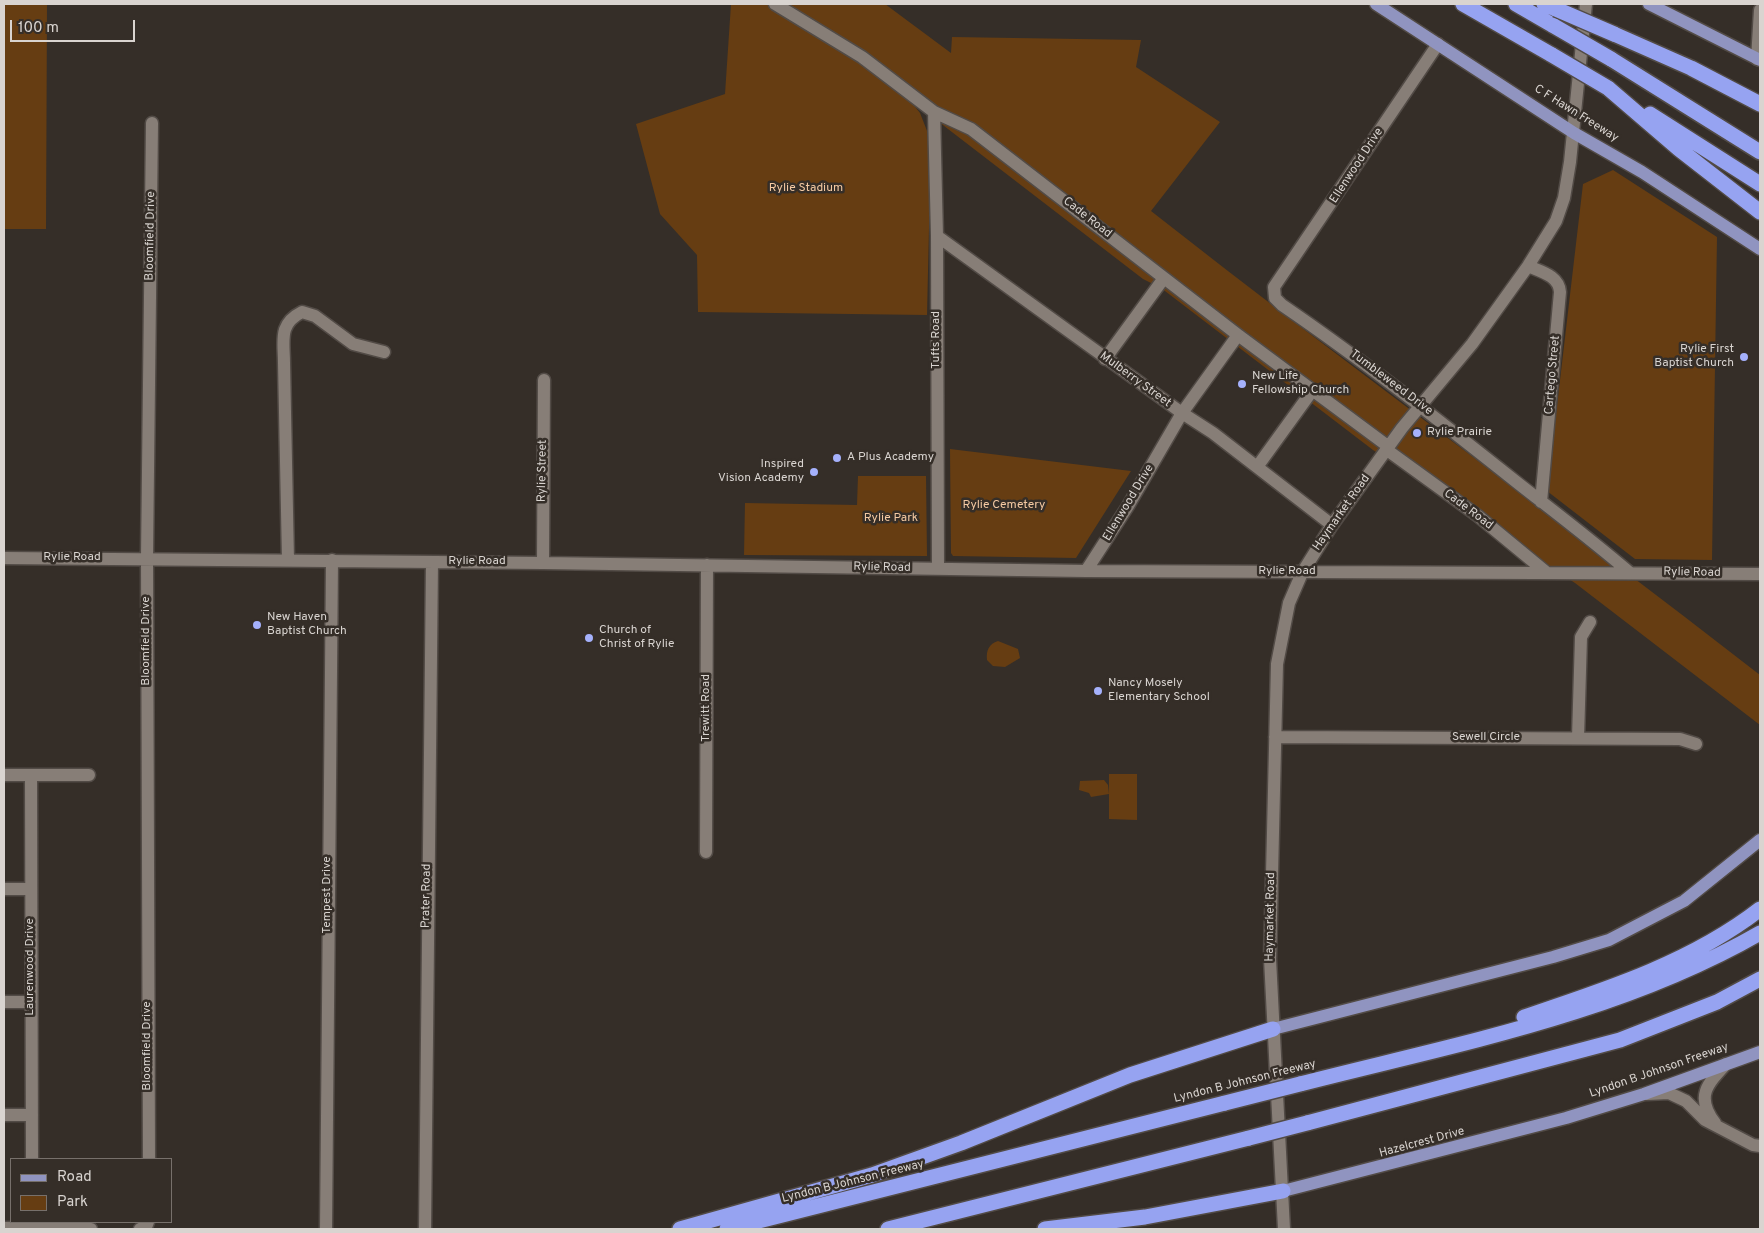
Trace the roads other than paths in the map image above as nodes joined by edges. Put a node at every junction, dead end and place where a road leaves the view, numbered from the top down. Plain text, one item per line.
1 (775, 4) edge
2 (1376, 4) edge
3 (1463, 4) edge
4 (1516, 4) edge
5 (1586, 4) edge
6 (1649, 4) edge
7 (1550, 6) edge
8 (1760, 10) edge
9 (1438, 44) junction
10 (1759, 60) edge
11 (1608, 88) junction
12 (1760, 104) edge
13 (934, 112) junction
14 (152, 123) dead end
15 (1574, 132) junction
16 (1760, 152) edge
17 (1760, 184) edge
18 (1760, 212) edge
19 (937, 236) junction
20 (1760, 249) edge
21 (1528, 266) junction
22 (1164, 278) junction
23 (1274, 287) joint
24 (1238, 335) junction
25 (384, 352) dead end
26 (1105, 359) junction
27 (544, 380) dead end
28 (1312, 391) junction
29 (1422, 406) junction
30 (1182, 413) junction
31 (1388, 448) junction
32 (1257, 467) junction
33 (1541, 502) junction
34 (1332, 525) junction
35 (4, 558) edge
36 (147, 558) junction
37 (288, 560) junction
38 (332, 560) junction
39 (432, 562) junction
40 (543, 562) junction
41 (707, 565) junction
42 (938, 569) junction
43 (1086, 571) junction
44 (1629, 572) junction
45 (1302, 573) junction
46 (1547, 573) junction
47 (1760, 574) edge
48 (1590, 622) dead end
49 (1275, 737) junction
50 (1578, 738) junction
51 (1696, 744) dead end
52 (4, 775) edge
53 (31, 775) junction
54 (89, 775) dead end
55 (1760, 840) edge
56 (706, 852) dead end
57 (4, 889) edge
58 (31, 889) junction
59 (1760, 909) edge
60 (1760, 934) edge
61 (1760, 980) edge
62 (4, 1002) edge
63 (31, 1002) junction
64 (1273, 1029) junction
65 (1760, 1052) edge
66 (1404, 1057) junction
67 (1726, 1064) junction
68 (1644, 1094) junction
69 (4, 1114) edge
70 (32, 1115) junction
71 (1566, 1118) joint
72 (1719, 1129) junction
73 (1760, 1146) edge
74 (32, 1158) edge
75 (149, 1158) edge
76 (1283, 1191) junction
77 (4, 1228) edge
78 (90, 1229) edge
79 (326, 1229) edge
80 (425, 1229) edge
81 (680, 1229) edge
82 (727, 1229) edge
83 (888, 1229) edge
84 (1045, 1229) edge
85 (1284, 1229) edge

1 - 13 street, Cade Road
2 - 9 main road, C F Hawn Freeway
3 - 11 highway, bridge
4 - 16 highway, bridge
5 - 15 street, Haymarket Road
6 - 10 main road
7 - 12 highway, bridge
8 - 10 street
9 - 15 main road, C F Hawn Freeway
9 - 23 street, Ellenwood Drive
11 - 17 highway
11 - 18 highway
13 - 19 street, Tufts Road
13 - 22 street, Cade Road
14 - 36 street, Bloomfield Drive
15 - 20 main road, C F Hawn Freeway
15 - 21 street, Haymarket Road
19 - 26 street, Mulberry Street
19 - 42 street, Tufts Road
21 - 29 street, Haymarket Road
21 - 33 street, Cartego Street
22 - 24 street, Cade Road
22 - 26 street
23 - 29 street, Tumbleweed Drive
24 - 28 street, Cade Road
24 - 30 street, Ellenwood Drive
25 - 37 street
26 - 30 street, Mulberry Street
27 - 40 street, Rylie Street
28 - 31 street, Cade Road
28 - 32 street
29 - 31 street, Haymarket Road
29 - 33 street, Tumbleweed Drive
30 - 32 street, Mulberry Street
30 - 43 street, Ellenwood Drive
31 - 34 street, Haymarket Road
31 - 46 street, Cade Road
32 - 34 street, Mulberry Street
33 - 44 street, Tumbleweed Drive
34 - 45 street, Haymarket Road
35 - 36 street, Rylie Road
36 - 37 street, Rylie Road
36 - 75 street, Bloomfield Drive
37 - 38 street, Rylie Road
38 - 39 street, Rylie Road
38 - 79 street, Tempest Drive
39 - 40 street, Rylie Road
39 - 80 street, Prater Road
40 - 41 street, Rylie Road
41 - 42 street, Rylie Road
41 - 56 street, Trewitt Road
42 - 43 street, Rylie Road
43 - 45 street, Rylie Road
44 - 46 street, Rylie Road
44 - 47 street, Rylie Road
45 - 46 street, Rylie Road
45 - 49 street, Haymarket Road
48 - 50 street
49 - 50 street, Sewell Circle
49 - 64 street, Haymarket Road
50 - 51 street, Sewell Circle
52 - 53 street
53 - 54 street
53 - 58 street, Laurenwood Drive
55 - 64 main road
57 - 58 street
58 - 63 street, Laurenwood Drive
59 - 66 highway
60 - 66 highway, Lyndon B Johnson Freeway
61 - 83 highway, bridge
62 - 63 street
63 - 70 street, Laurenwood Drive
64 - 76 street, Haymarket Road
64 - 81 highway
65 - 67 main road, Lyndon B Johnson Freeway
66 - 82 highway, Lyndon B Johnson Freeway, bridge
67 - 68 main road, Lyndon B Johnson Freeway
67 - 72 street
68 - 71 main road, Lyndon B Johnson Freeway
68 - 72 street
69 - 70 street
70 - 74 street, Laurenwood Drive
71 - 76 main road, Hazelcrest Drive
72 - 73 street
76 - 84 highway
76 - 85 street, Haymarket Road
77 - 78 street

